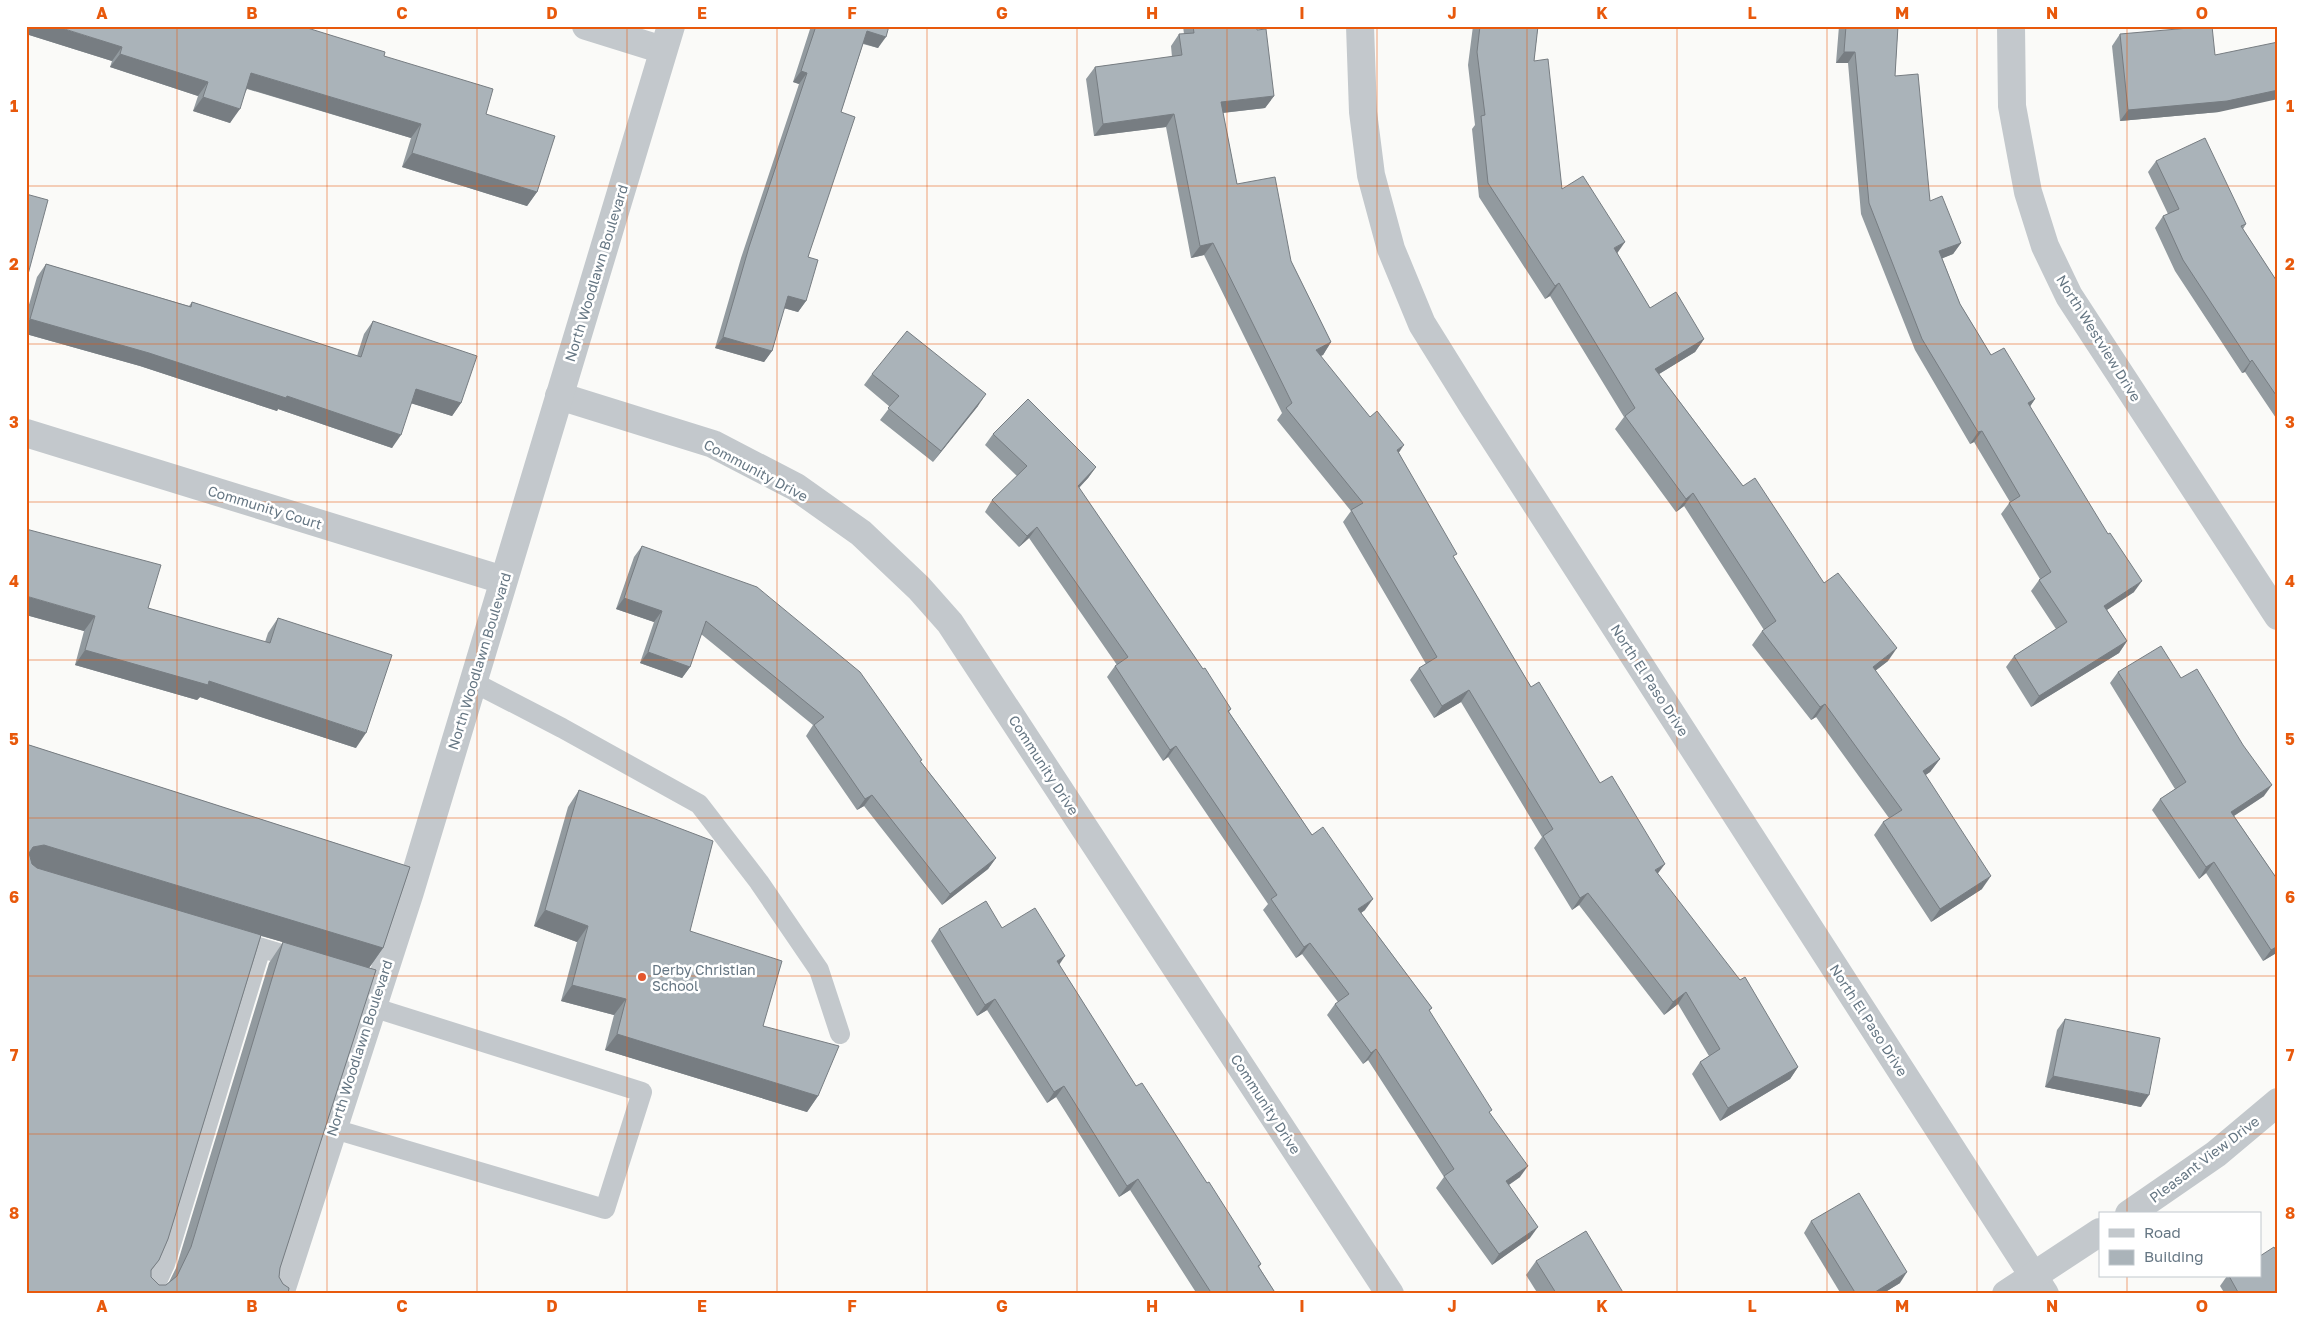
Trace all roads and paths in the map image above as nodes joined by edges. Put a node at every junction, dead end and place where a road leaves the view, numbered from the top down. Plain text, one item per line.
1 (586, 26) edge
2 (1360, 26) edge
3 (2011, 26) edge
4 (667, 38) edge
5 (558, 396) junction
6 (26, 433) edge
7 (503, 580) junction
8 (2278, 616) edge
9 (473, 682) junction
10 (214, 934) edge
11 (262, 948) junction
12 (322, 966) edge
13 (372, 990) junction
14 (840, 1034) dead end
15 (2278, 1102) edge
16 (334, 1129) junction
17 (2132, 1212) edge
18 (2099, 1233) edge
19 (2040, 1285) edge
20 (148, 1294) edge
21 (280, 1294) edge
22 (1390, 1294) edge
23 (2006, 1294) edge

1 - 4 street
2 - 19 street, North El Paso Drive
3 - 8 street, North Westview Drive
4 - 5 street, North Woodlawn Boulevard
5 - 7 street, North Woodlawn Boulevard
5 - 22 street, Community Drive
6 - 7 street, Community Court
7 - 9 street, North Woodlawn Boulevard
9 - 13 street, North Woodlawn Boulevard
9 - 14 lane
10 - 11 lane
11 - 12 lane
11 - 20 lane
13 - 16 street, North Woodlawn Boulevard
13 - 16 lane
15 - 17 street, Pleasant View Drive
16 - 21 street, North Woodlawn Boulevard
18 - 19 street
19 - 23 street

